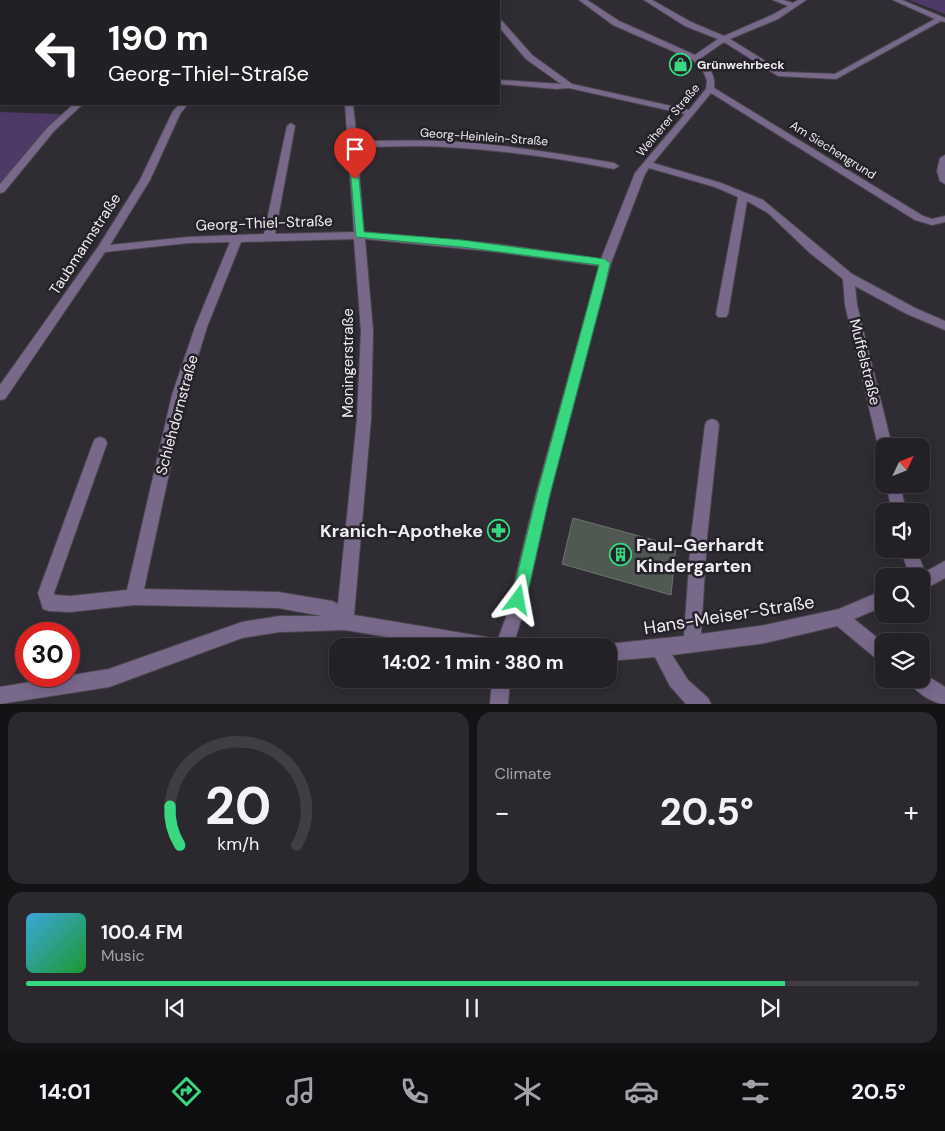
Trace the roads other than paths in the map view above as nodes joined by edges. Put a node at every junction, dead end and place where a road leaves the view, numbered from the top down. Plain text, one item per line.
1 (582, 0) edge
2 (647, 0) edge
3 (776, 0) edge
4 (803, 0) edge
5 (896, 0) edge
6 (794, 6) junction
7 (942, 19) edge
8 (500, 24) edge
9 (724, 39) junction
10 (696, 58) junction
11 (500, 82) edge
12 (569, 86) junction
13 (710, 89) junction
14 (78, 105) edge
15 (183, 105) edge
16 (349, 105) edge
17 (690, 113) junction
18 (291, 126) dead end
19 (352, 144) junction
20 (945, 158) edge
21 (646, 164) junction
22 (614, 166) dead end
23 (945, 180) edge
24 (0, 190) edge
25 (743, 194) junction
26 (945, 220) edge
27 (359, 234) junction
28 (269, 237) junction
29 (237, 238) junction
30 (102, 249) junction
31 (605, 263) junction
32 (848, 278) junction
33 (722, 314) dead end
34 (945, 326) edge
35 (0, 395) edge
36 (712, 425) dead end
37 (883, 438) edge
38 (100, 443) dead end
39 (945, 570) edge
40 (930, 578) edge
41 (134, 597) junction
42 (875, 602) edge
43 (839, 617) junction
44 (345, 622) junction
45 (444, 638) edge
46 (507, 638) edge
47 (692, 642) junction
48 (875, 647) edge
49 (660, 648) junction
50 (617, 652) edge
51 (500, 688) edge
52 (930, 688) edge
53 (0, 696) edge
54 (945, 698) edge
55 (499, 704) edge
56 (702, 704) edge

1 - 10 street
2 - 9 street
3 - 6 street
4 - 6 street
5 - 7 street
6 - 9 street
7 - 9 street
8 - 12 street
9 - 10 street
10 - 13 street, Weiherer Straße
11 - 12 street
12 - 17 street
13 - 17 street, Weiherer Straße
13 - 26 street, Am Siechengrund
14 - 24 street
15 - 30 street, Taubmannstraße
16 - 19 street, Moningerstraße
17 - 21 street, Weiherer Straße
18 - 28 street
19 - 22 street, Georg-Heinlein-Straße
19 - 27 street, Moningerstraße
20 - 23 street
21 - 25 street
21 - 31 street, Weiherer Straße
25 - 32 street
25 - 33 street
27 - 28 street, Georg-Thiel-Straße
27 - 31 street, Georg-Thiel-Straße
27 - 44 street, Moningerstraße
28 - 29 street, Georg-Thiel-Straße
29 - 30 street, Georg-Thiel-Straße
29 - 41 street, Schlehdornstraße
30 - 35 street, Taubmannstraße
31 - 46 street, Weiherer Straße
32 - 34 street
32 - 37 street, Muffelstraße
36 - 47 street
38 - 41 street
39 - 40 street
41 - 44 street
42 - 43 street, Hans-Meiser-Straße
43 - 47 street, Hans-Meiser-Straße
43 - 48 street
44 - 45 street
44 - 53 street
47 - 49 street, Hans-Meiser-Straße
49 - 50 street, Hans-Meiser-Straße
49 - 56 street
51 - 55 street
52 - 54 street

